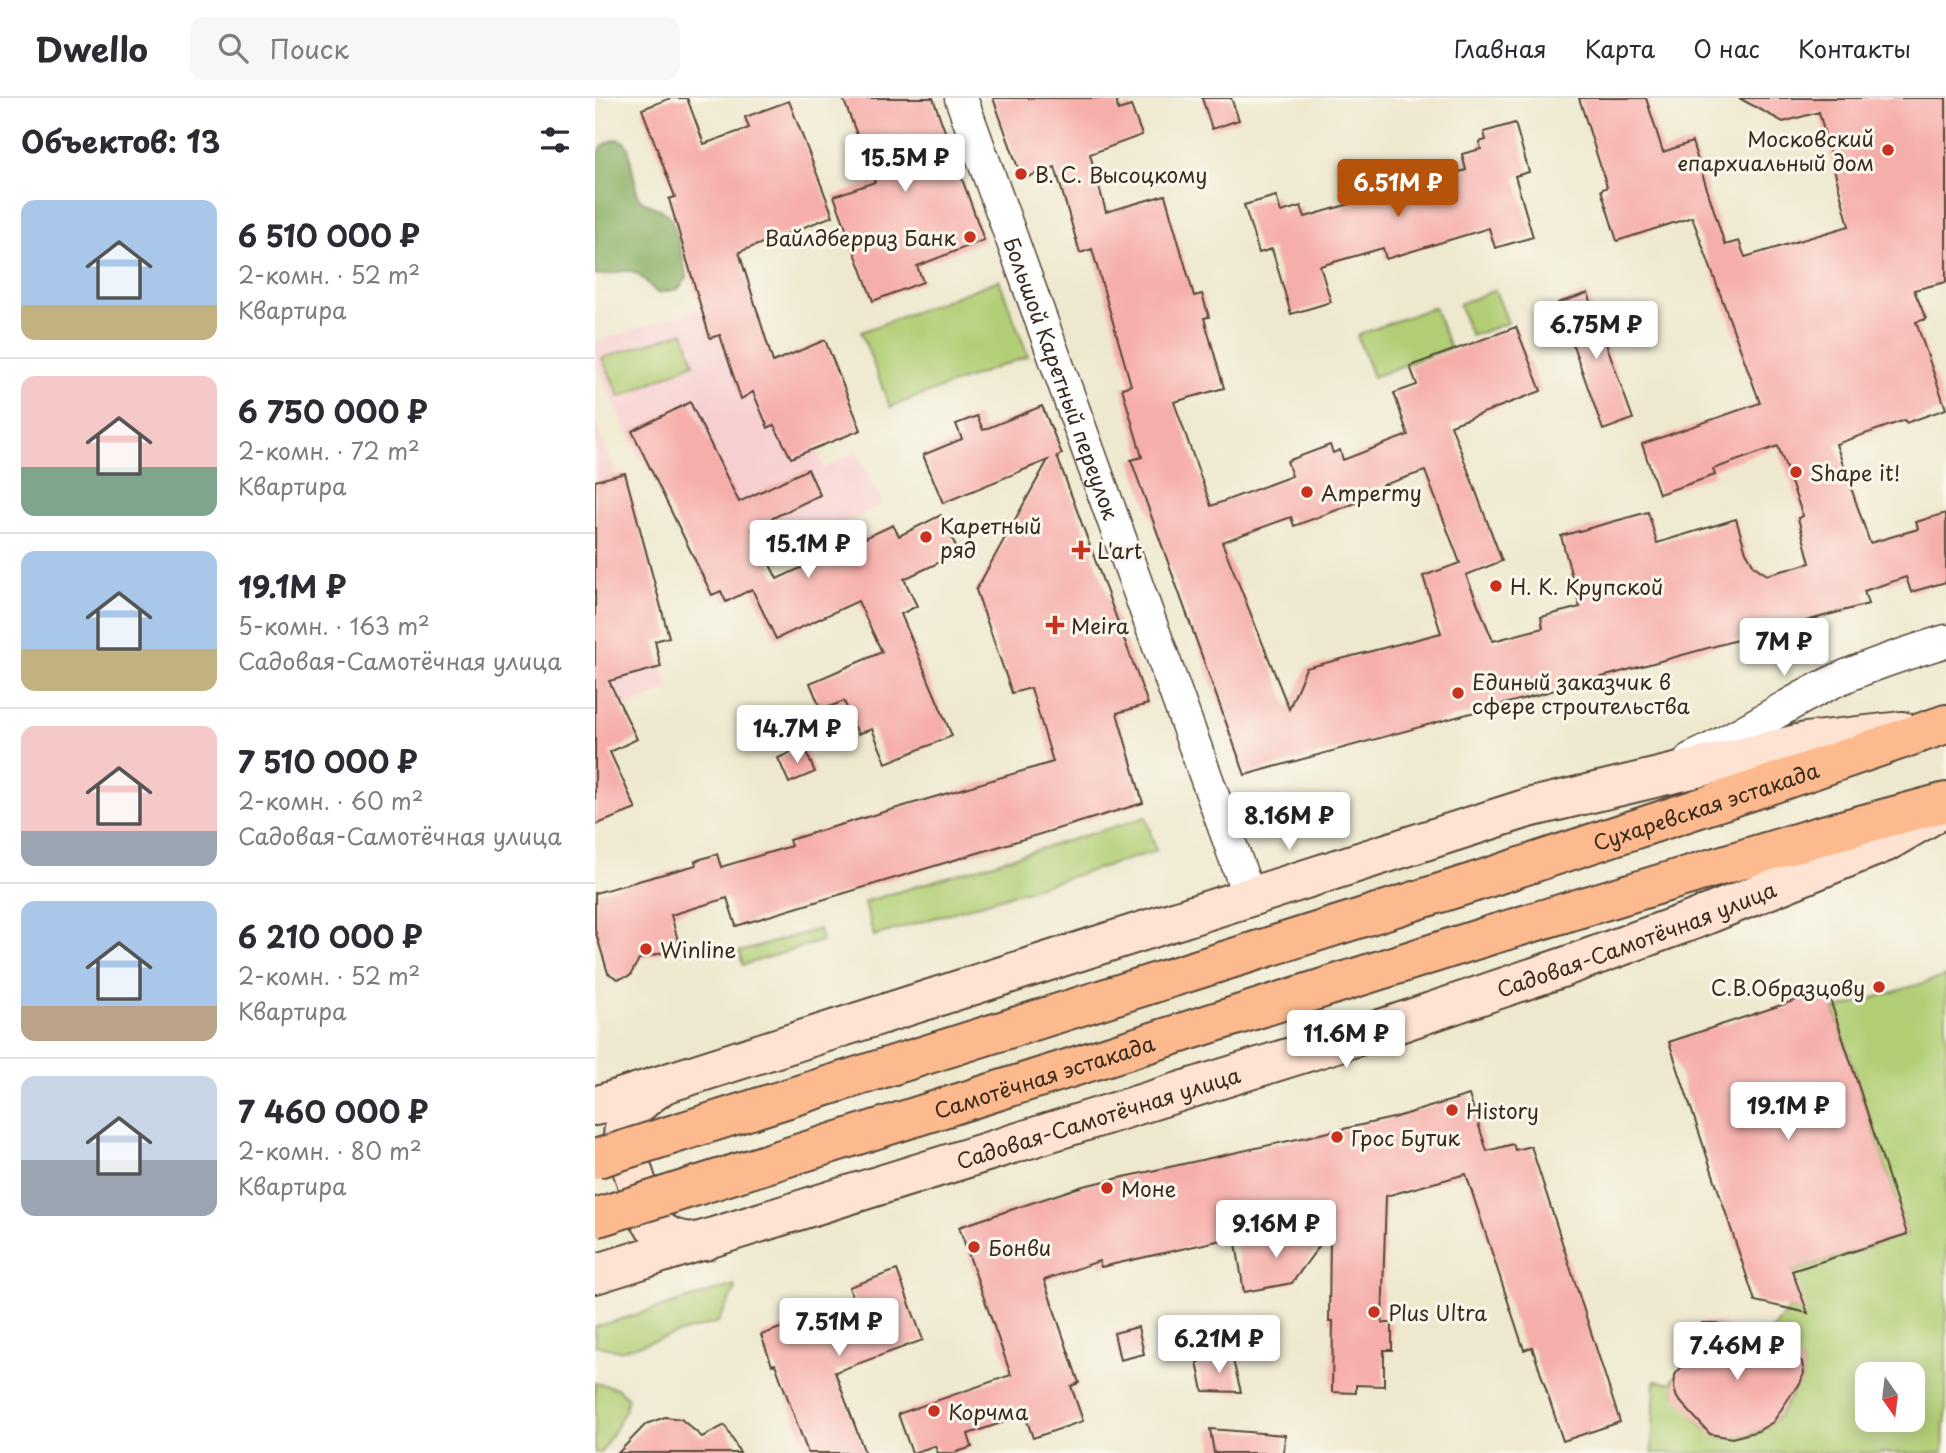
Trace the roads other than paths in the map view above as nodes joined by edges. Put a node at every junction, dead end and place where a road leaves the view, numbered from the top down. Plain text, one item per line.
1 (961, 98) edge
2 (1946, 641) edge
3 (1941, 725) edge
4 (1649, 778) junction
5 (1946, 804) edge
6 (1249, 896) junction
7 (667, 1082) junction
8 (595, 1106) edge
9 (595, 1159) edge
10 (595, 1218) edge
11 (707, 1241) junction
12 (595, 1274) edge

1 - 6 street, Большой Каретный переулок
2 - 4 street
3 - 4 main road
3 - 9 main road, Сухаревская эстакада, bridge
4 - 6 main road
5 - 10 main road, Самотёчная эстакада, bridge
5 - 11 main road, Садовая-Самотёчная улица
6 - 7 main road
7 - 8 main road
7 - 11 main road
11 - 12 main road, Садовая-Самотёчная улица

